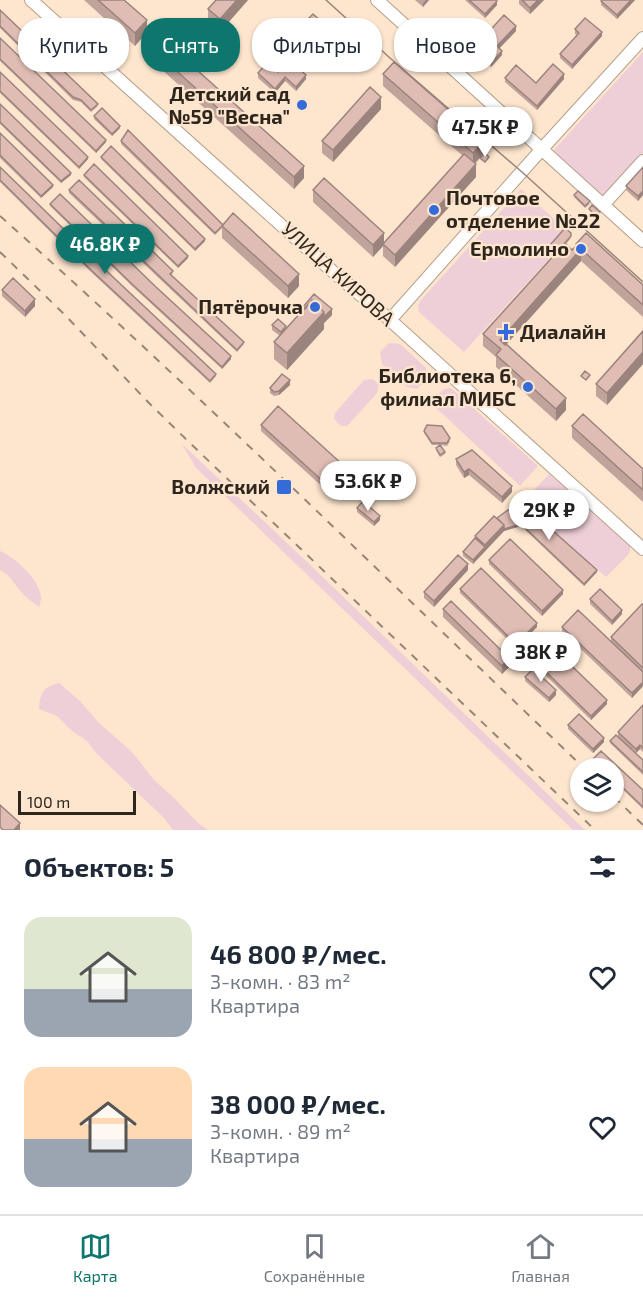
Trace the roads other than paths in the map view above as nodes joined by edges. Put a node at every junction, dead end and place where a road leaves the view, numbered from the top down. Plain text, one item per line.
1 (31, 0) edge
2 (377, 0) edge
3 (643, 38) edge
4 (541, 150) junction
5 (643, 161) edge
6 (603, 205) junction
7 (643, 241) edge
8 (390, 320) junction
9 (643, 549) edge

1 - 8 street, УЛИЦА КИРОВА
2 - 4 street
3 - 4 street
4 - 6 street
4 - 8 street
5 - 6 street
6 - 7 street
8 - 9 street, УЛИЦА КИРОВА

